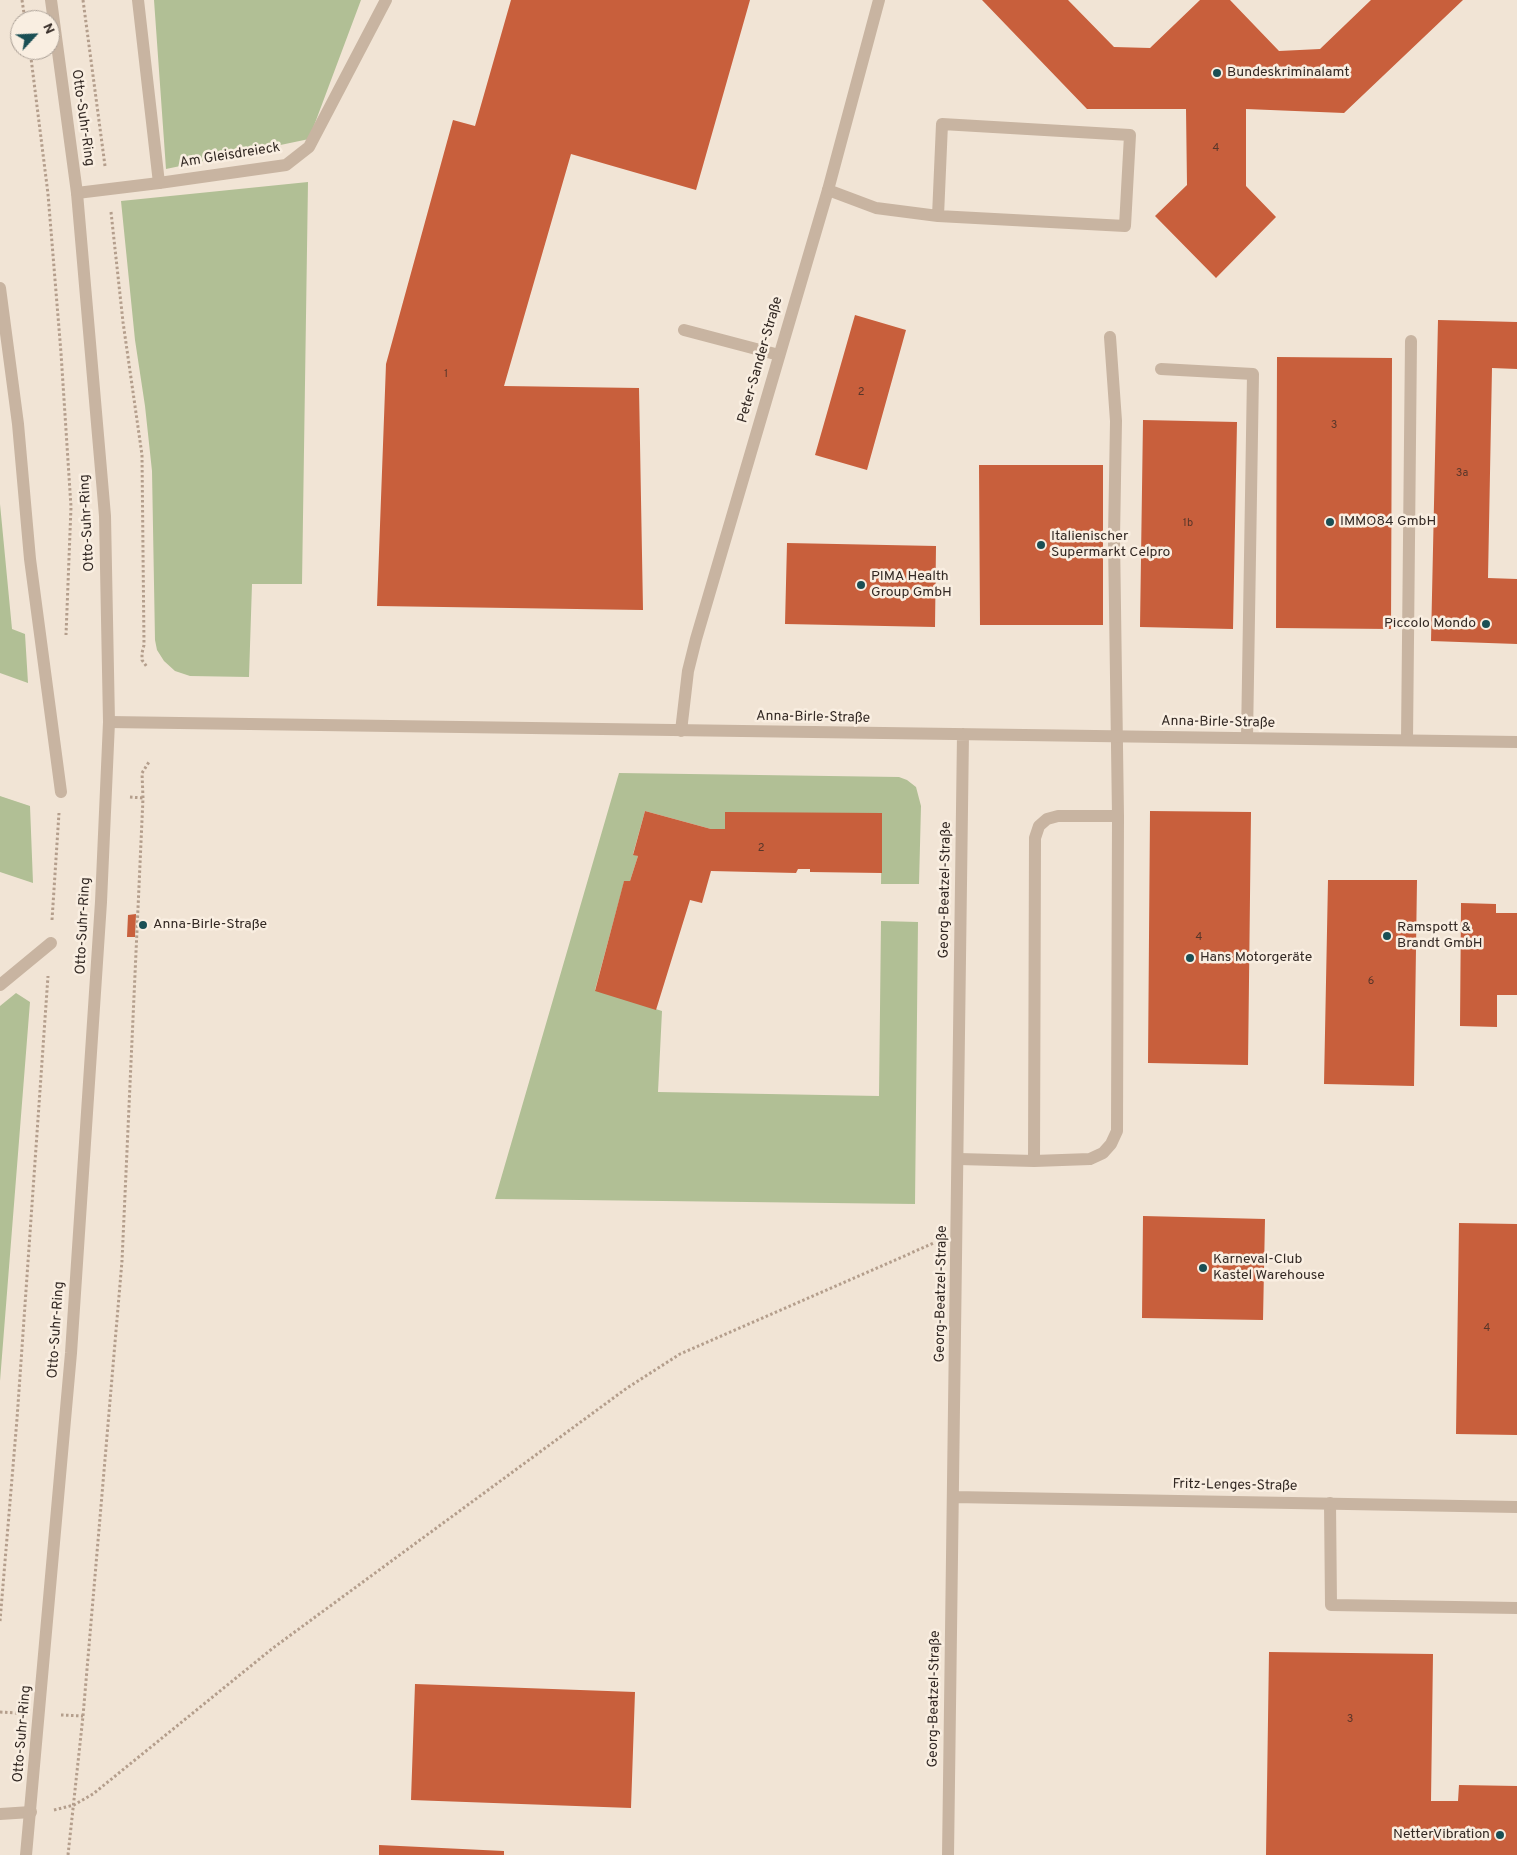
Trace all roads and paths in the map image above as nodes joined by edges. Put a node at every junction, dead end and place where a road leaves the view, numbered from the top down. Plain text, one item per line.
1 (51, 0) edge
2 (83, 0) edge
3 (138, 0) edge
4 (386, 0) edge
5 (879, 0) edge
6 (31, 60) edge
7 (160, 183) junction
8 (108, 189) junction
9 (828, 190) junction
10 (76, 193) junction
11 (938, 216) junction
12 (0, 288) edge
13 (684, 330) dead end
14 (1110, 337) dead end
15 (1411, 341) dead end
16 (778, 355) junction
17 (1161, 369) dead end
18 (65, 640) dead end
19 (147, 667) dead end
20 (109, 722) junction
21 (681, 731) junction
22 (963, 734) junction
23 (1117, 736) junction
24 (1247, 738) junction
25 (1407, 740) junction
26 (1517, 742) edge
27 (149, 762) dead end
28 (61, 792) joint
29 (130, 797) dead end
30 (143, 798) junction
31 (1118, 816) junction
32 (51, 944) junction
33 (0, 986) edge
34 (959, 1159) junction
35 (1034, 1161) junction
36 (958, 1233) junction
37 (953, 1497) junction
38 (1330, 1503) junction
39 (1517, 1507) edge
40 (1517, 1608) edge
41 (0, 1621) edge
42 (74, 1805) junction
43 (31, 1812) junction
44 (0, 1814) edge
45 (26, 1855) edge
46 (68, 1855) edge
47 (948, 1855) edge

1 - 10 street, Otto-Suhr-Ring
2 - 8 path
3 - 7 street
4 - 7 street, Am Gleisdreieck
5 - 9 street, Peter-Sander-Straße
6 - 18 path
7 - 8 street, Am Gleisdreieck
8 - 10 street, Am Gleisdreieck
8 - 19 path
9 - 11 street
9 - 16 street, Peter-Sander-Straße
10 - 20 street, Otto-Suhr-Ring
11 - 11 street
12 - 28 street
13 - 16 street
14 - 23 street
15 - 25 street
16 - 21 street, Peter-Sander-Straße
17 - 24 street
20 - 21 street, Anna-Birle-Straße
20 - 43 street, Otto-Suhr-Ring
21 - 22 street, Anna-Birle-Straße
22 - 23 street, Anna-Birle-Straße
22 - 34 street, Georg-Beatzel-Straße
23 - 24 street, Anna-Birle-Straße
23 - 31 street
24 - 25 street, Anna-Birle-Straße
25 - 26 street, Anna-Birle-Straße
27 - 30 path
28 - 32 path
29 - 30 path
30 - 42 path
31 - 35 street
31 - 35 street
32 - 33 street
32 - 41 path
34 - 35 street
34 - 36 street, Georg-Beatzel-Straße
36 - 37 street, Georg-Beatzel-Straße
36 - 42 path
37 - 38 street, Fritz-Lenges-Straße
37 - 47 street, Georg-Beatzel-Straße
38 - 39 street, Fritz-Lenges-Straße
38 - 40 street
42 - 43 path
42 - 46 path
43 - 44 street
43 - 45 street, Otto-Suhr-Ring

